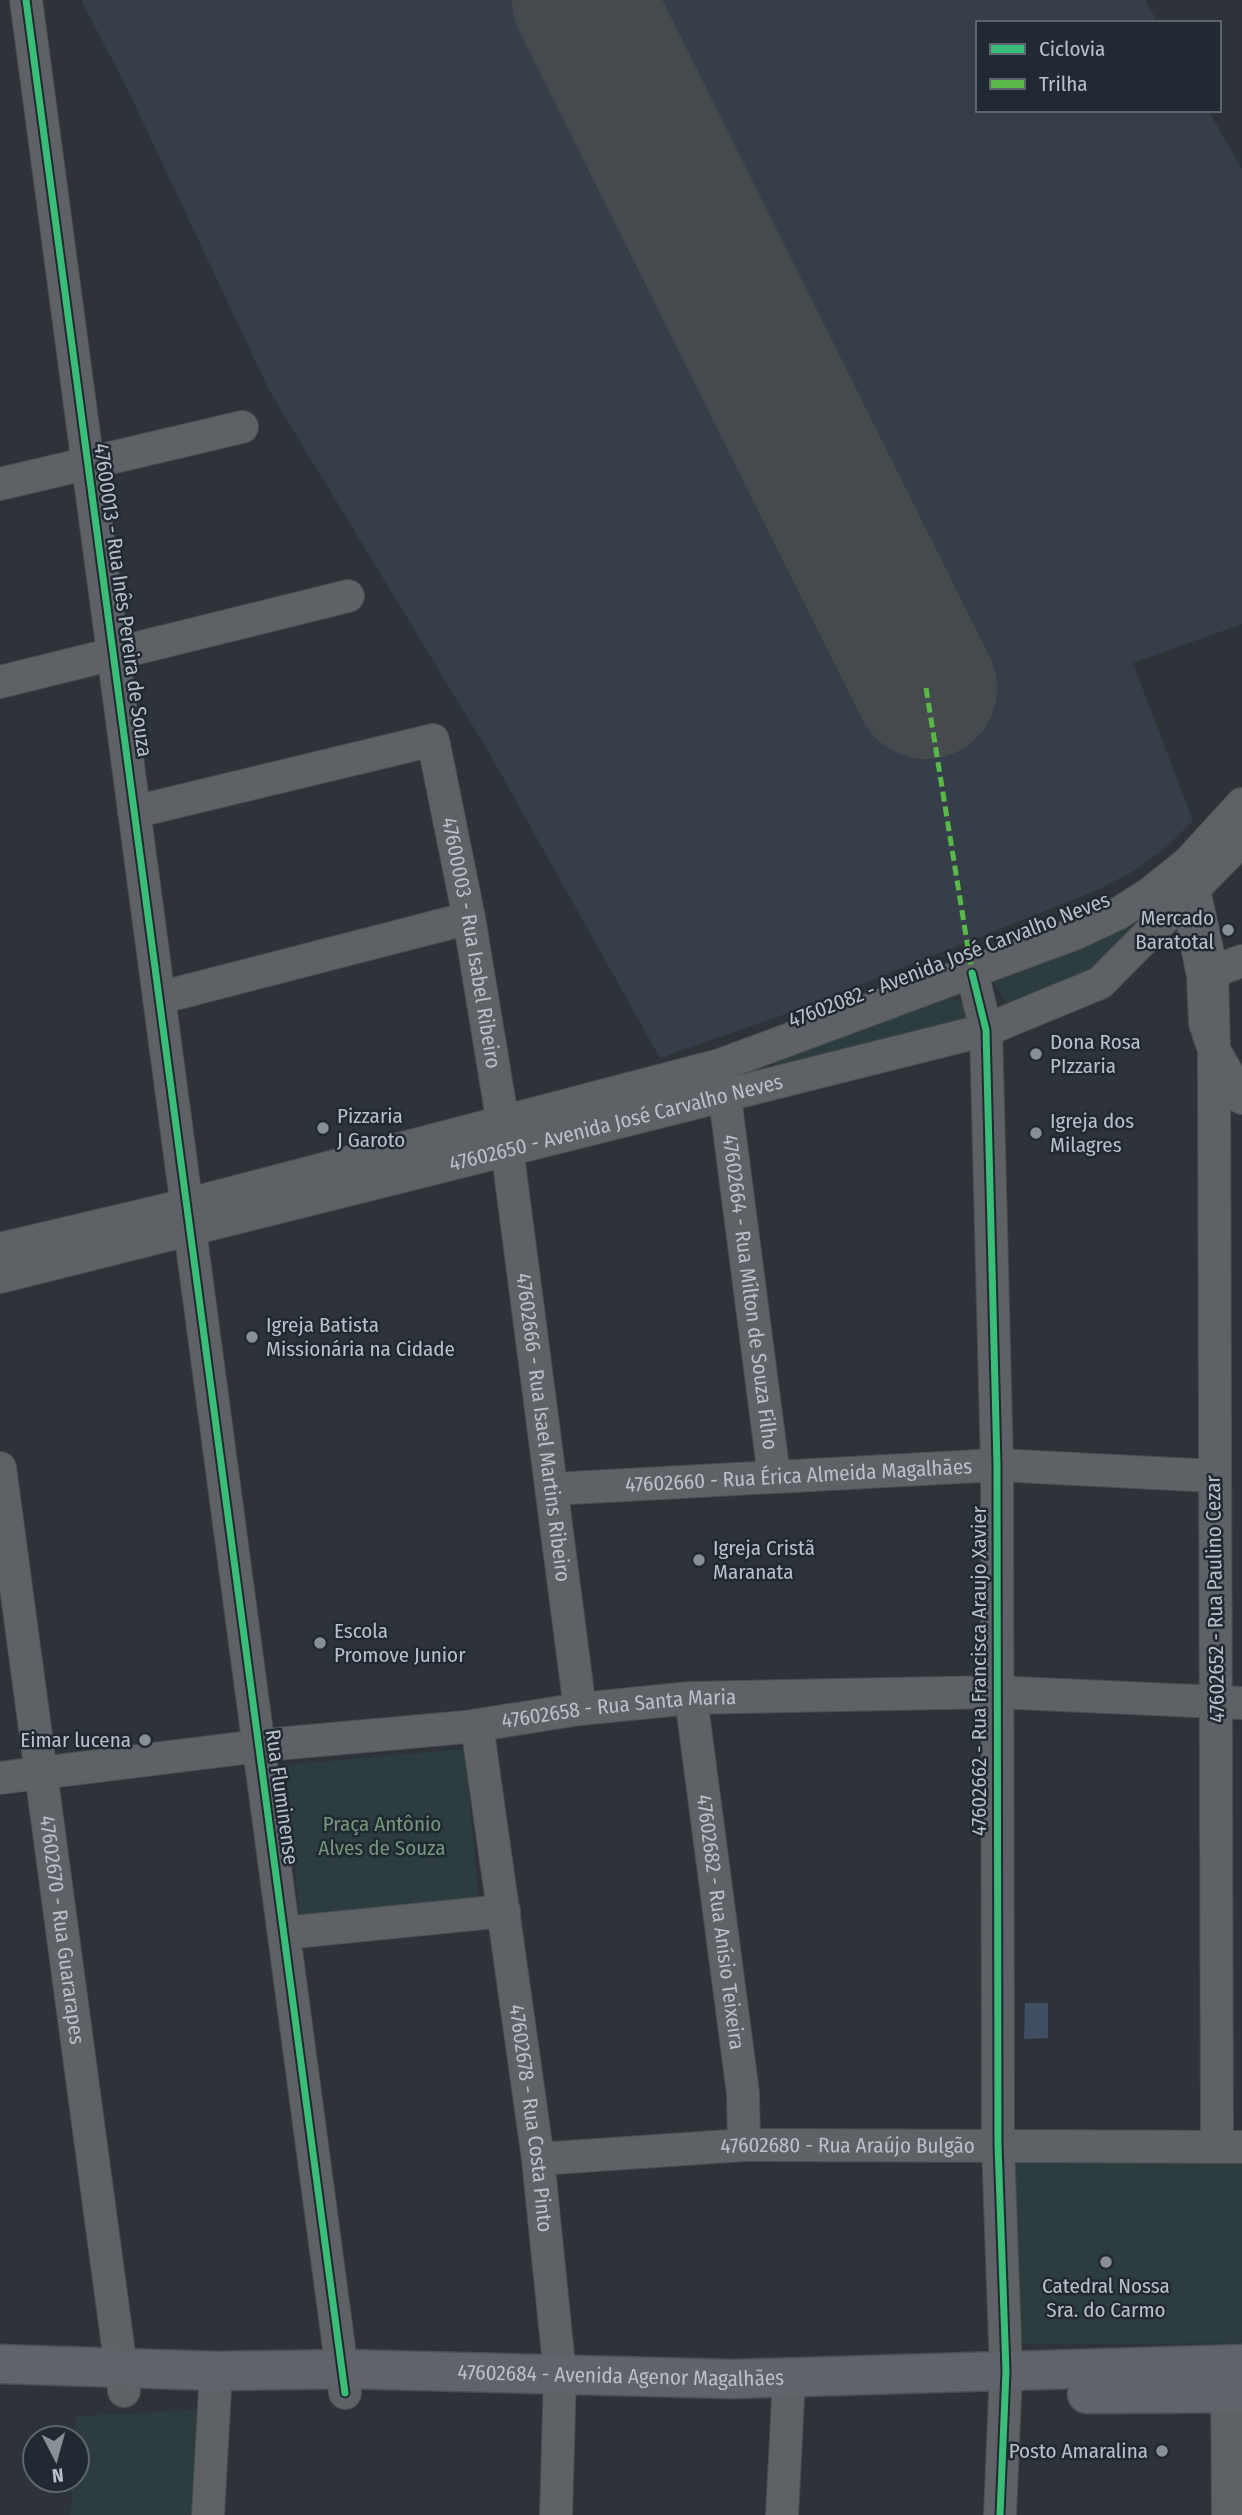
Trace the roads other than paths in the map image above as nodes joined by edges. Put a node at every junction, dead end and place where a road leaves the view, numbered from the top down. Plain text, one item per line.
1 (26, 0) edge
2 (242, 427) dead end
3 (87, 463) junction
4 (0, 484) edge
5 (348, 596) dead end
6 (113, 653) junction
7 (0, 682) edge
8 (1242, 804) edge
9 (134, 812) junction
10 (1242, 840) edge
11 (1190, 884) junction
12 (469, 918) junction
13 (1242, 961) edge
14 (1212, 972) junction
15 (972, 973) junction
16 (159, 998) junction
17 (986, 1030) junction
18 (1214, 1038) junction
19 (1242, 1073) edge
20 (722, 1080) junction
21 (1242, 1098) edge
22 (505, 1135) junction
23 (188, 1217) junction
24 (0, 1250) edge
25 (0, 1276) edge
26 (997, 1465) junction
27 (0, 1468) edge
28 (774, 1476) junction
29 (1214, 1476) junction
30 (552, 1489) junction
31 (996, 1692) junction
32 (691, 1698) junction
33 (1229, 1703) edge
34 (580, 1709) junction
35 (477, 1725) junction
36 (258, 1747) junction
37 (43, 1772) junction
38 (0, 1778) edge
39 (504, 1911) junction
40 (284, 1933) junction
41 (744, 2145) junction
42 (998, 2145) junction
43 (1229, 2147) edge
44 (538, 2159) junction
45 (0, 2364) edge
46 (123, 2378) junction
47 (1235, 2379) edge
48 (215, 2380) junction
49 (344, 2381) junction
50 (1005, 2382) junction
51 (559, 2385) junction
52 (789, 2390) junction
53 (0, 2391) edge
54 (208, 2515) edge
55 (556, 2515) edge
56 (782, 2515) edge
57 (1000, 2515) edge
58 (1228, 2515) edge

1 - 3 street, 47600013 - Rua Inês Pereira de Souza
2 - 3 street
3 - 4 street
3 - 6 street, 47600013 - Rua Inês Pereira de Souza
5 - 6 street
6 - 7 street
6 - 9 street, 47600013 - Rua Inês Pereira de Souza
8 - 11 street, 47602082 - Avenida José Carvalho Neves
9 - 12 street, 47600003 - Rua Isabel Ribeiro
9 - 16 street, 47600013 - Rua Inês Pereira de Souza
10 - 11 street
11 - 14 street, 47602652 - Rua Paulino Cezar
11 - 15 street, 47602082 - Avenida José Carvalho Neves
11 - 17 street, 47602650 - Avenida José Carvalho Neves
11 - 18 street, 47602652 - Rua Paulino Cezar
12 - 16 street
12 - 22 street, 47600003 - Rua Isabel Ribeiro
13 - 14 street
14 - 18 street, 47602652 - Rua Paulino Cezar
15 - 17 street, 47602662 - Rua Francisca Araujo Xavier
15 - 20 street, 47602082 - Avenida José Carvalho Neves
16 - 23 street, 47600013 - Rua Inês Pereira de Souza
17 - 20 street, 47602650 - Avenida José Carvalho Neves
17 - 26 street, 47602662 - Rua Francisca Araujo Xavier
18 - 19 street
18 - 21 street
18 - 29 street, 47602652 - Rua Paulino Cezar
20 - 22 street, 47602650 - Avenida José Carvalho Neves
20 - 22 street, 47602082 - Avenida José Carvalho Neves
20 - 28 street, 47602664 - Rua Mílton de Souza Filho
22 - 23 street, 47602650 - Avenida José Carvalho Neves
22 - 30 street, 47602666 - Rua Isael Martins Ribeiro
23 - 24 street
23 - 25 street, 47602650 - Avenida José Carvalho Neves
23 - 36 street, Rua Fluminense
26 - 28 street, 47602660 - Rua Érica Almeida Magalhães
26 - 29 street, 47602660 - Rua Érica Almeida Magalhães
26 - 31 street, 47602662 - Rua Francisca Araujo Xavier
27 - 37 street, 47602670 - Rua Guararapes
28 - 30 street, 47602660 - Rua Érica Almeida Magalhães
29 - 33 street, 47602652 - Rua Paulino Cezar
30 - 34 street, 47602666 - Rua Isael Martins Ribeiro
31 - 32 street, 47602658 - Rua Santa Maria
31 - 33 street, 47602658 - Rua Santa Maria
31 - 42 street, 47602662 - Rua Francisca Araujo Xavier
32 - 34 street, 47602658 - Rua Santa Maria
32 - 41 street, 47602682 - Rua Anísio Teixeira
33 - 43 street, 47602652 - Rua Paulino Cezar
34 - 35 street, 47602658 - Rua Santa Maria
35 - 36 street, 47602658 - Rua Santa Maria
35 - 39 street, 47602678 - Rua Costa Pinto
36 - 37 street, 47602658 - Rua Santa Maria
36 - 40 street, Rua Fluminense
37 - 38 street, 47602658 - Rua Santa Maria
37 - 46 street, 47602670 - Rua Guararapes
39 - 40 street
39 - 44 street, 47602678 - Rua Costa Pinto
40 - 49 street, Rua Fluminense
41 - 42 street, 47602680 - Rua Araújo Bulgão
41 - 44 street, 47602680 - Rua Araújo Bulgão
42 - 43 street, 47602680 - Rua Araújo Bulgão
42 - 50 street, 47602662 - Rua Francisca Araujo Xavier
44 - 51 street, 47602678 - Rua Costa Pinto
45 - 46 main road, 47602684 - Avenida Agenor Magalhães
46 - 48 main road, 47602684 - Avenida Agenor Magalhães
46 - 53 main road, 47602684 - Avenida Agenor Magalhães
47 - 50 main road, 47602684 - Avenida Agenor Magalhães
47 - 58 street
48 - 49 main road, 47602684 - Avenida Agenor Magalhães
48 - 54 street
49 - 51 main road, 47602684 - Avenida Agenor Magalhães
50 - 52 main road, 47602684 - Avenida Agenor Magalhães
50 - 57 street, 47602662 - Rua Francisca Araujo Xavier
51 - 52 main road, 47602684 - Avenida Agenor Magalhães
51 - 55 street, 47602678 - Rua Costa Pinto
52 - 56 street

